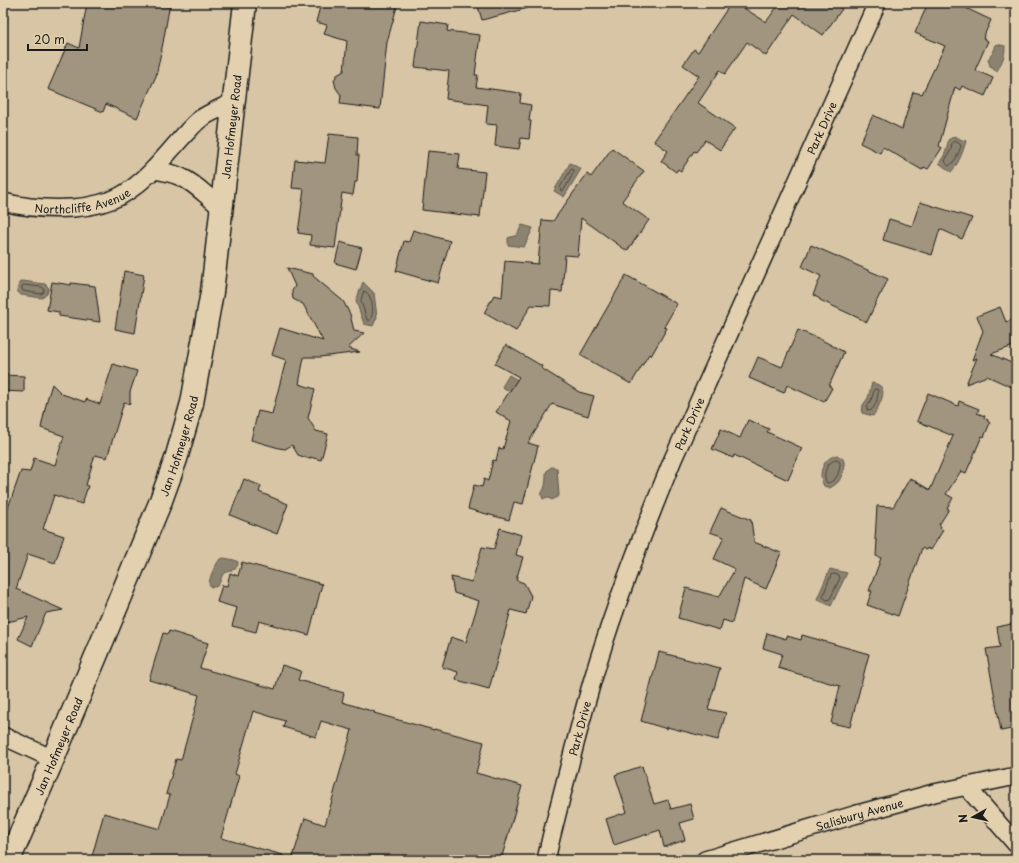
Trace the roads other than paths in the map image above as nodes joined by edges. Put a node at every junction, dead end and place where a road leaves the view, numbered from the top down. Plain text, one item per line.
1 (245, 3) edge
2 (877, 3) edge
3 (234, 102) junction
4 (153, 170) junction
5 (3, 202) edge
6 (222, 208) junction
7 (3, 736) edge
8 (53, 759) junction
9 (1016, 776) edge
10 (966, 786) junction
11 (1016, 844) edge
12 (9, 860) edge
13 (546, 860) edge
14 (705, 860) edge

1 - 3 street, Jan Hofmeyer Road
2 - 13 street, Park Drive
3 - 4 street, Northcliffe Avenue
3 - 6 street, Jan Hofmeyer Road
4 - 5 street, Northcliffe Avenue
4 - 6 street
6 - 8 street, Jan Hofmeyer Road
7 - 8 street
8 - 12 street, Jan Hofmeyer Road
9 - 10 street, Salisbury Avenue
10 - 11 street
10 - 14 street, Salisbury Avenue

